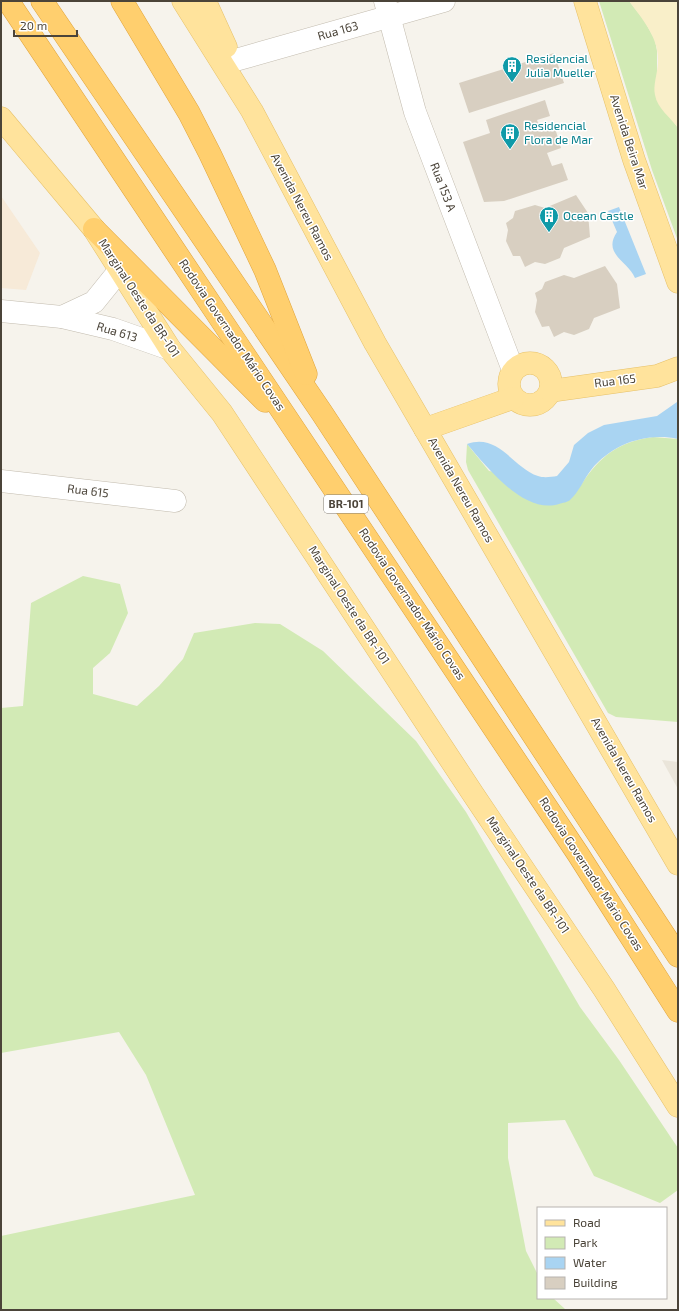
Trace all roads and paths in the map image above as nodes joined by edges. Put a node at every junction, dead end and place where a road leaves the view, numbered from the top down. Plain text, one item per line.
1 (8, 1) edge
2 (42, 1) edge
3 (122, 1) edge
4 (183, 1) edge
5 (205, 1) edge
6 (444, 1) edge
7 (585, 1) edge
8 (387, 9) edge
9 (232, 61) junction
10 (252, 111) junction
11 (1, 118) edge
12 (94, 229) junction
13 (119, 271) junction
14 (678, 282) edge
15 (1, 311) edge
16 (62, 317) junction
17 (170, 350) junction
18 (678, 368) edge
19 (513, 370) junction
20 (550, 391) junction
21 (513, 398) junction
22 (322, 412) junction
23 (425, 429) junction
24 (302, 439) junction
25 (1, 481) edge
26 (175, 501) dead end
27 (678, 864) edge
28 (678, 956) edge
29 (678, 1011) edge
30 (678, 1106) edge

1 - 24 highway, Rodovia Governador Mário Covas / BR-101
2 - 22 highway, BR-101
3 - 22 highway
4 - 10 main road, Avenida Nereu Ramos
5 - 9 main road, Avenida Nereu Ramos
6 - 8 street, Rua 163
7 - 14 main road, Avenida Beira Mar
8 - 9 street, Rua 163
8 - 19 street, Rua 153 A
9 - 10 main road, Avenida Nereu Ramos
10 - 23 main road, Avenida Nereu Ramos
11 - 12 main road, Marginal Oeste da BR-101
12 - 13 main road, Marginal Oeste da BR-101
12 - 24 highway
13 - 16 street, Rua 613
13 - 17 main road, Marginal Oeste da BR-101
15 - 16 street, Rua 613
16 - 17 street, Rua 613
17 - 30 main road, Marginal Oeste da BR-101
18 - 20 main road, Rua 165
19 - 20 main road
19 - 21 main road
20 - 21 main road
21 - 23 main road
22 - 28 highway, BR-101
23 - 27 main road, Avenida Nereu Ramos
24 - 29 highway, Rodovia Governador Mário Covas / BR-101
25 - 26 street, Rua 615

